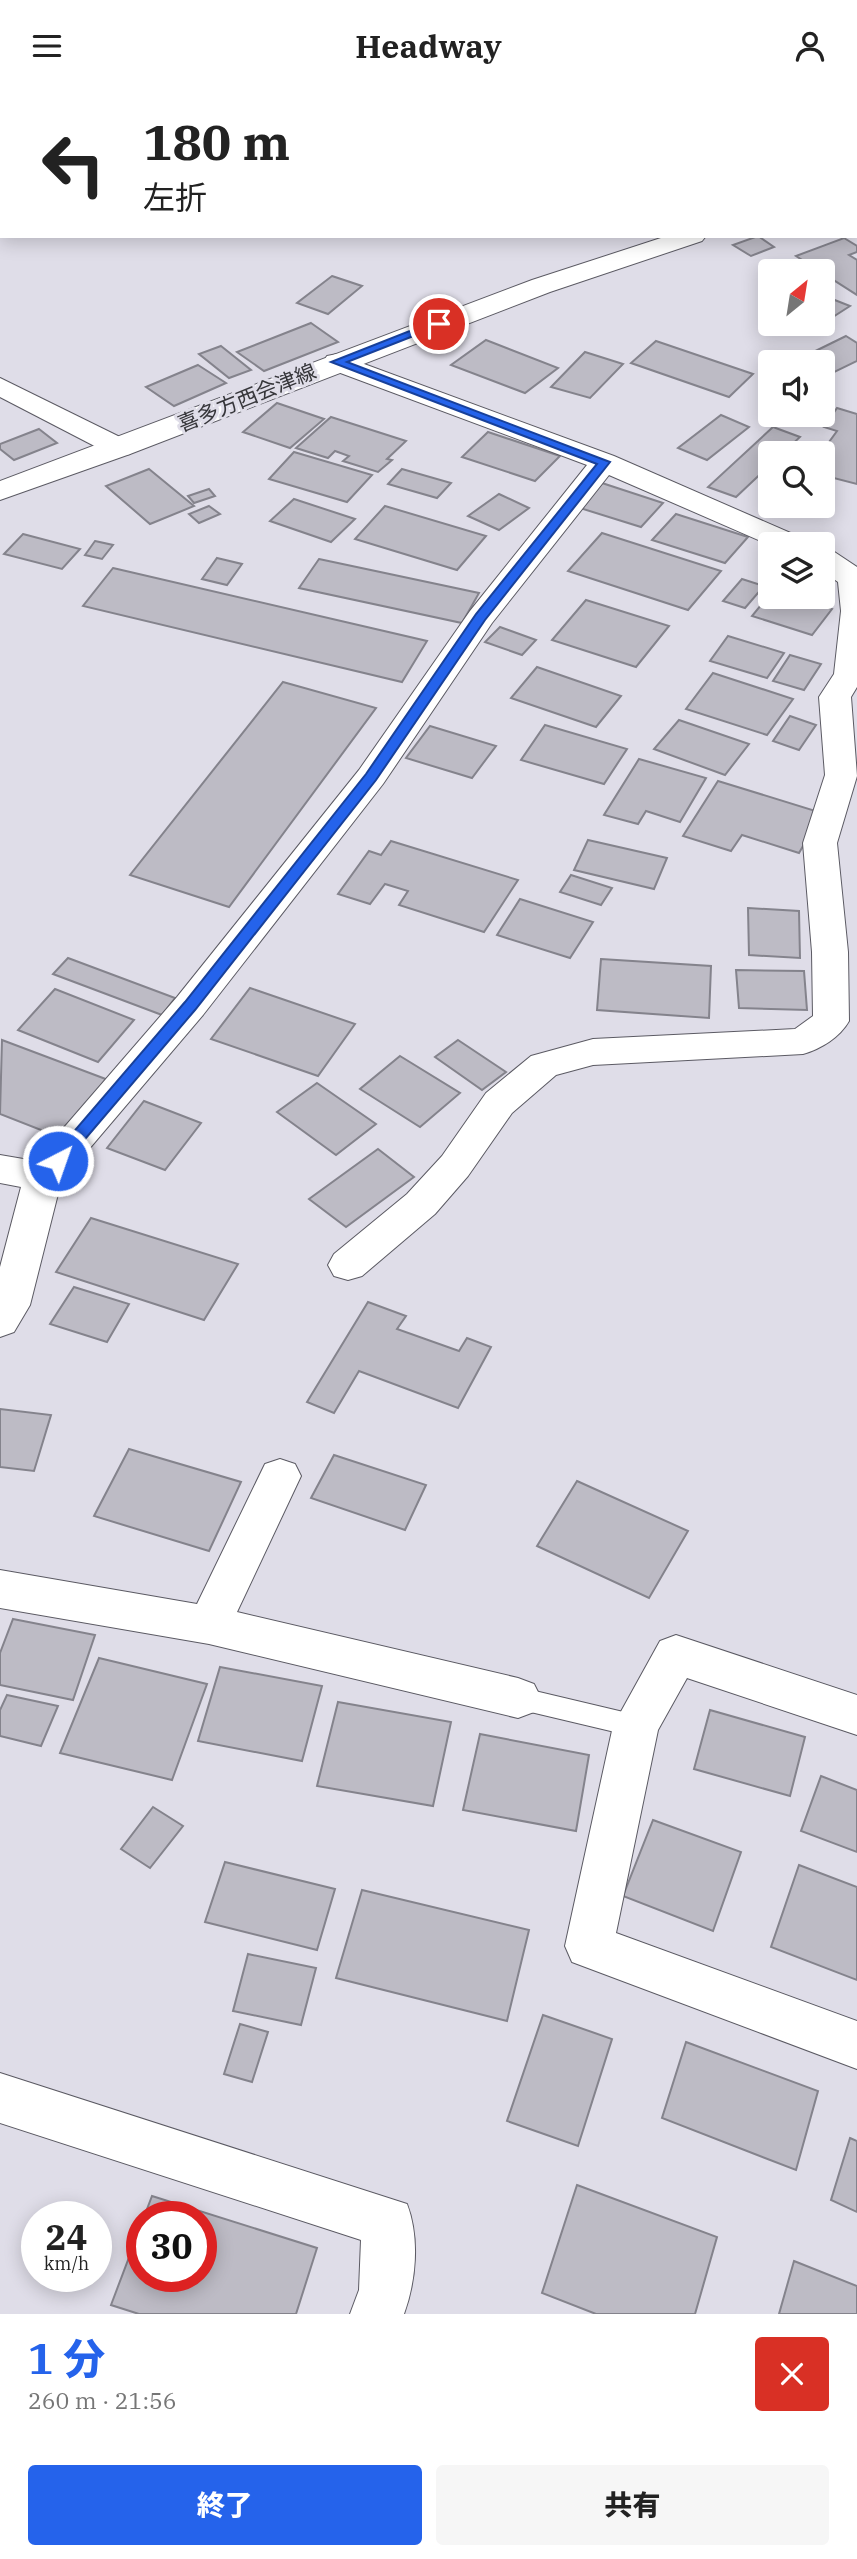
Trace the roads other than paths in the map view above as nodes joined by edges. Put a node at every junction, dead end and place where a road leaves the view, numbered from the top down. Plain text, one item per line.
1 (686, 238) edge
2 (337, 362) junction
3 (0, 386) edge
4 (120, 448) junction
5 (604, 462) junction
6 (0, 491) edge
7 (764, 532) edge
8 (835, 566) edge
9 (853, 675) edge
10 (0, 1169) edge
11 (44, 1177) junction
12 (348, 1265) dead end
13 (0, 1321) edge
14 (280, 1476) dead end
15 (0, 1590) edge
16 (208, 1625) junction
17 (518, 1698) joint
18 (857, 1715) edge
19 (636, 1726) junction
20 (857, 2045) edge
21 (0, 2098) edge
22 (377, 2314) edge

1 - 2 street, 喜多方西会津線
2 - 4 street, 喜多方西会津線
2 - 5 street
3 - 4 street
4 - 6 street, 喜多方西会津線
5 - 7 street
5 - 11 street
8 - 9 street
9 - 12 street
10 - 11 street
11 - 13 street
14 - 16 street
15 - 16 street
16 - 17 street
17 - 19 lane
18 - 19 street
19 - 20 street
21 - 22 street

